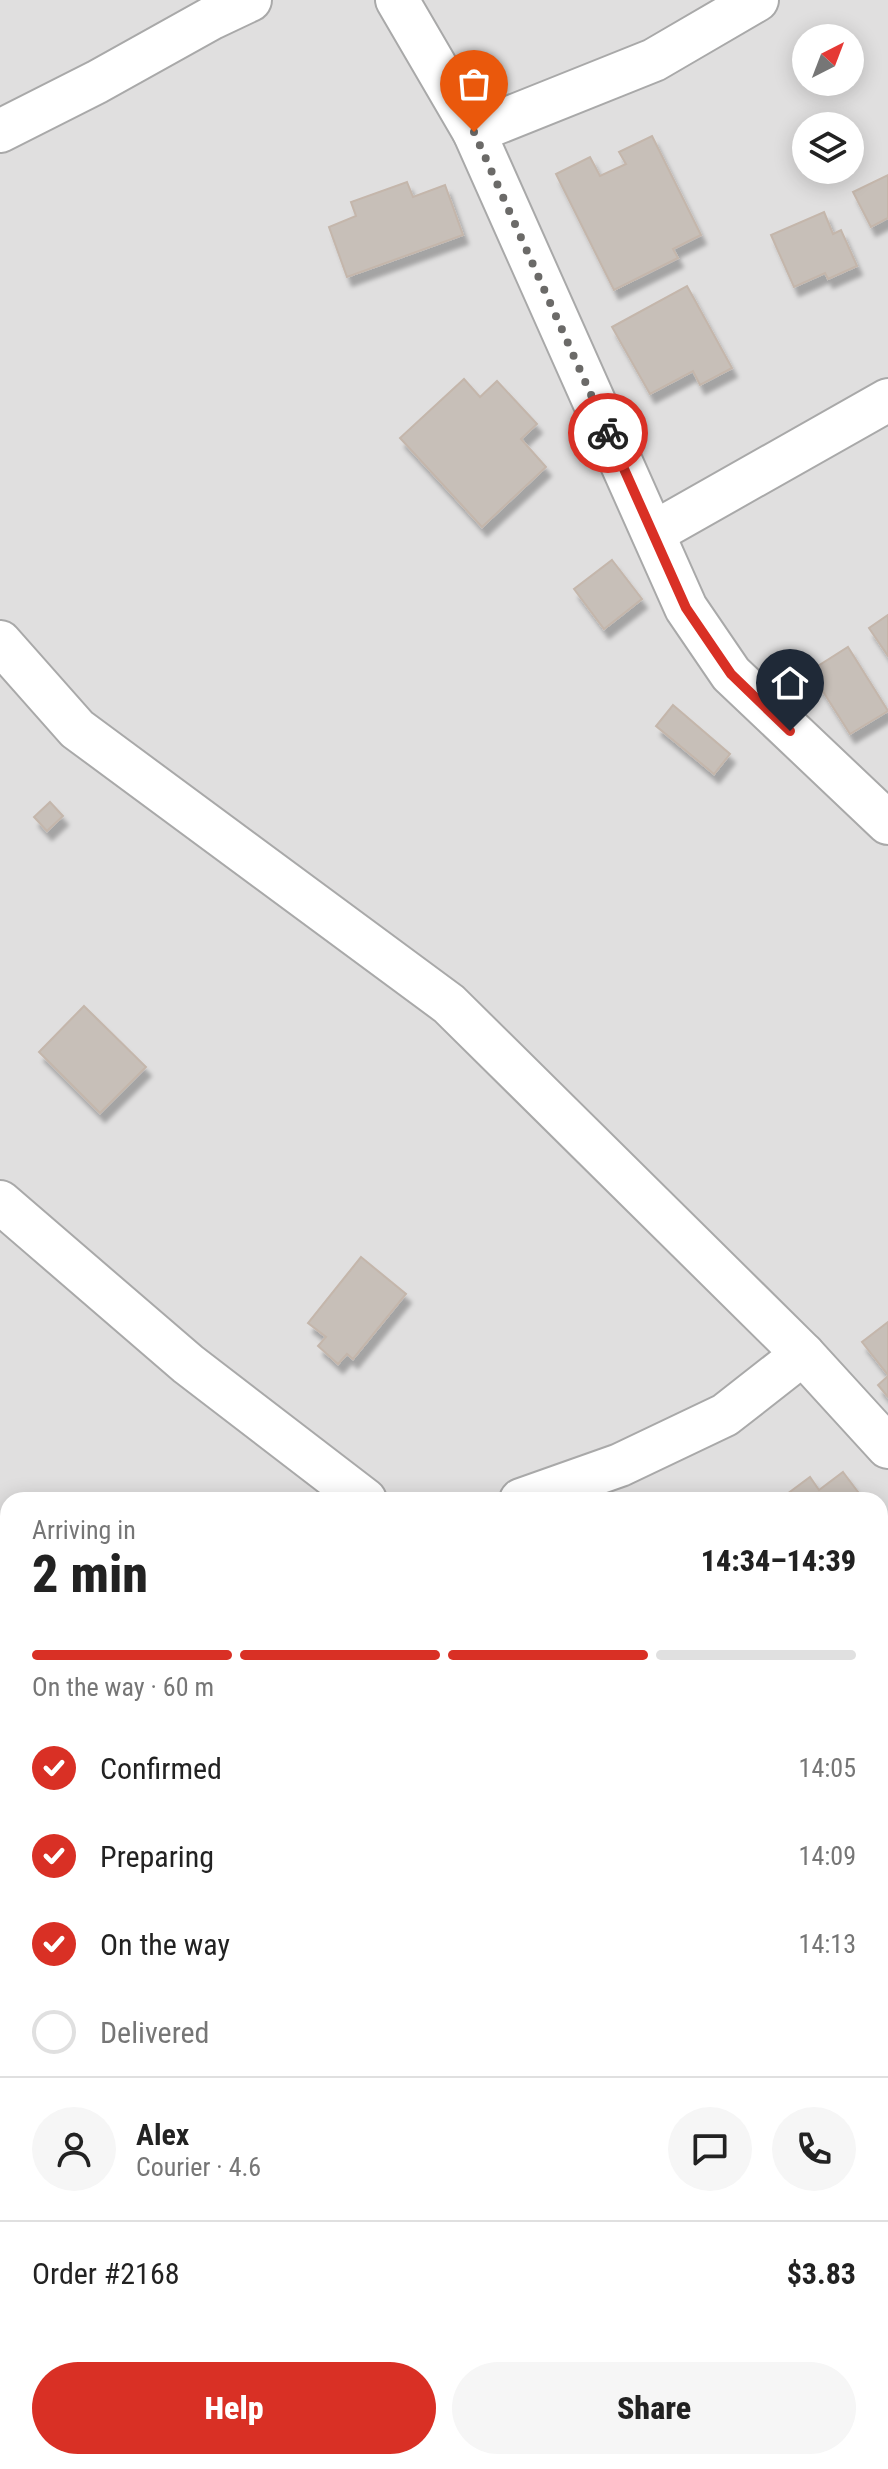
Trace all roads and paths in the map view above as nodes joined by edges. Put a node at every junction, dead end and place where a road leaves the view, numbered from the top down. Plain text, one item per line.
1 (250, 0) edge
2 (397, 0) edge
3 (757, 0) edge
4 (0, 131) edge
5 (474, 132) junction
6 (888, 400) edge
7 (653, 533) junction
8 (0, 642) edge
9 (888, 823) edge
10 (0, 1202) edge
11 (803, 1354) junction
12 (888, 1447) edge
13 (355, 1492) edge
14 (544, 1492) edge

1 - 4 street
2 - 5 street
3 - 5 street
5 - 7 street
6 - 7 street
7 - 9 street
8 - 11 street
10 - 13 street
11 - 12 street
11 - 14 street

